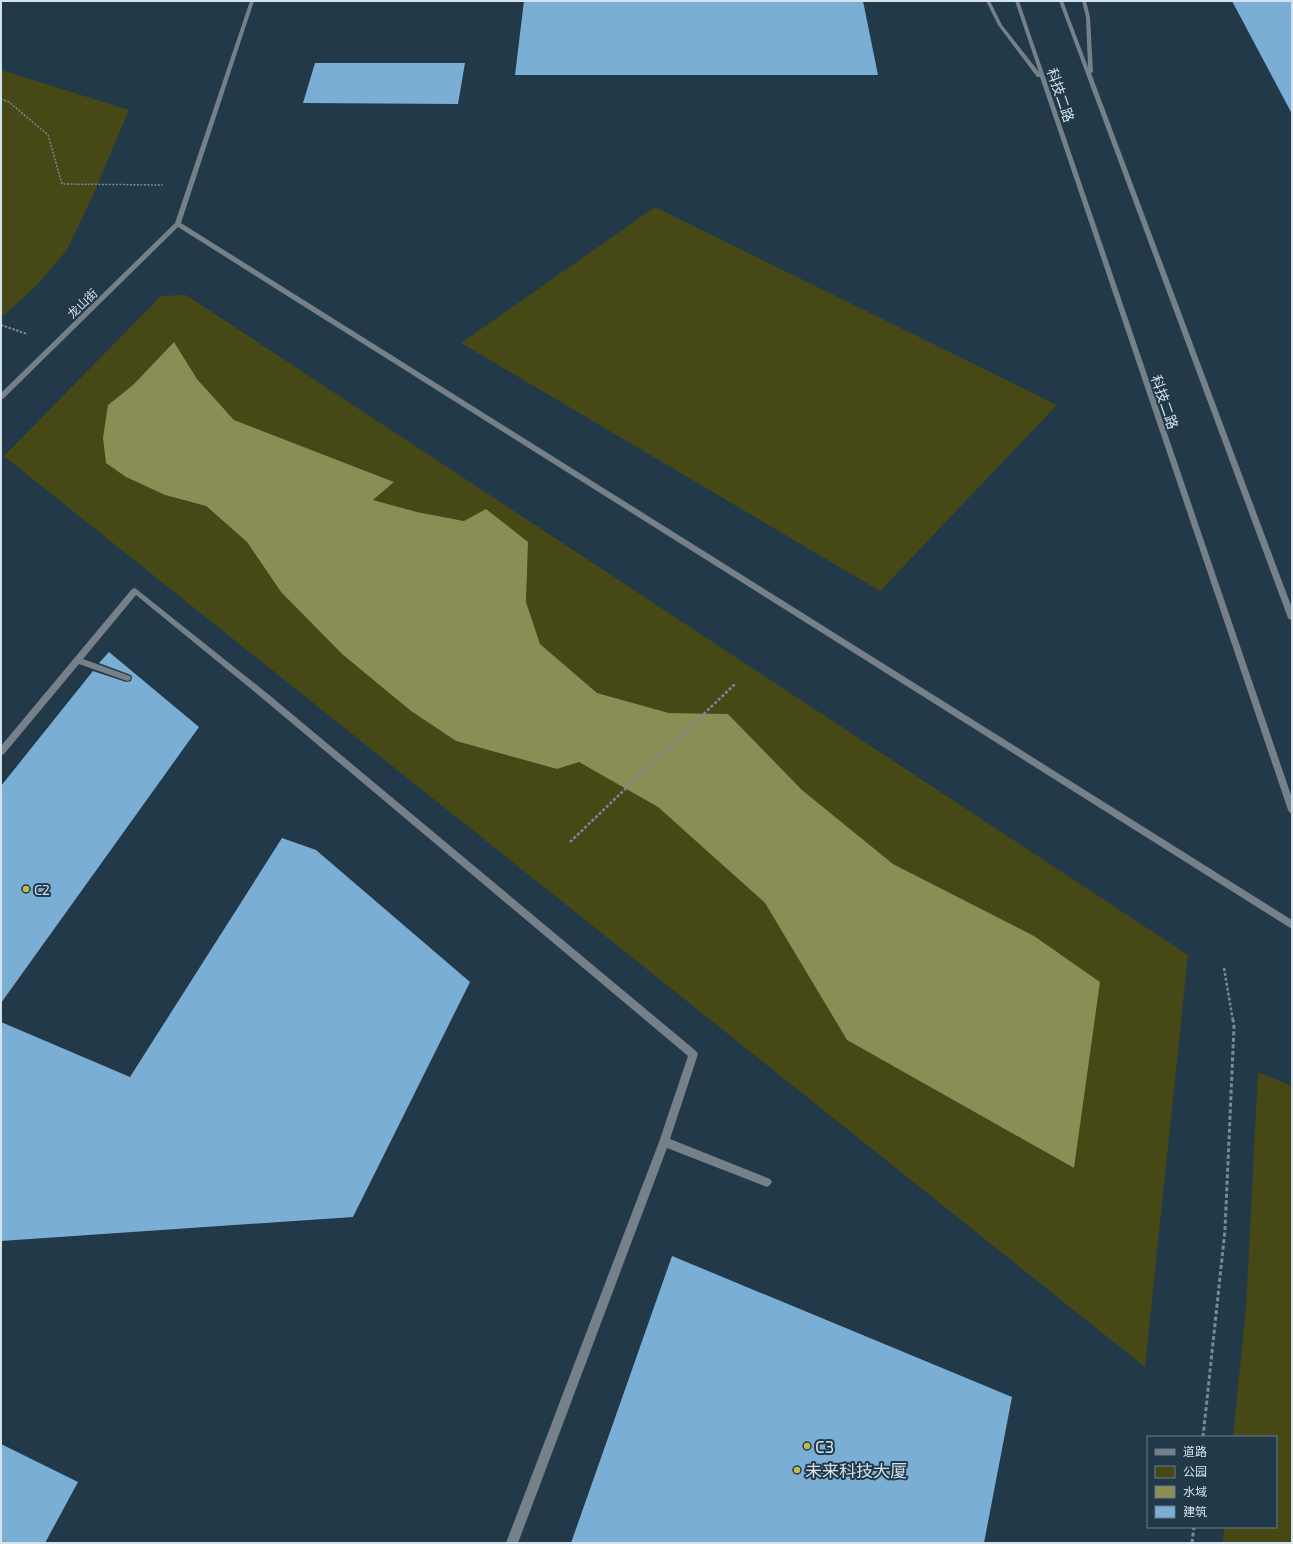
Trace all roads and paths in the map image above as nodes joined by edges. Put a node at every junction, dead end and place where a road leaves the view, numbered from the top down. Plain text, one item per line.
1 (252, 1) edge
2 (988, 1) edge
3 (1017, 1) edge
4 (1061, 1) edge
5 (1084, 1) edge
6 (1091, 81) junction
7 (1043, 82) junction
8 (1, 99) edge
9 (191, 185) junction
10 (178, 224) junction
11 (1, 397) edge
12 (1292, 618) edge
13 (77, 660) junction
14 (127, 678) dead end
15 (735, 684) dead end
16 (1, 752) edge
17 (1292, 810) edge
18 (570, 842) dead end
19 (1292, 925) edge
20 (1224, 968) dead end
21 (664, 1142) junction
22 (767, 1182) dead end
23 (1203, 1436) edge
24 (1194, 1528) edge
25 (512, 1543) edge
26 (1192, 1543) edge

1 - 9 street
2 - 7 street
3 - 7 street, 科技二路
4 - 6 street
5 - 6 street
6 - 12 street
7 - 17 street, 科技二路
8 - 9 path
9 - 10 street
10 - 11 street, 龙山街
10 - 19 street
13 - 14 street
13 - 16 street
13 - 21 street
15 - 18 path
20 - 23 path
21 - 22 street
21 - 25 street
24 - 26 path

